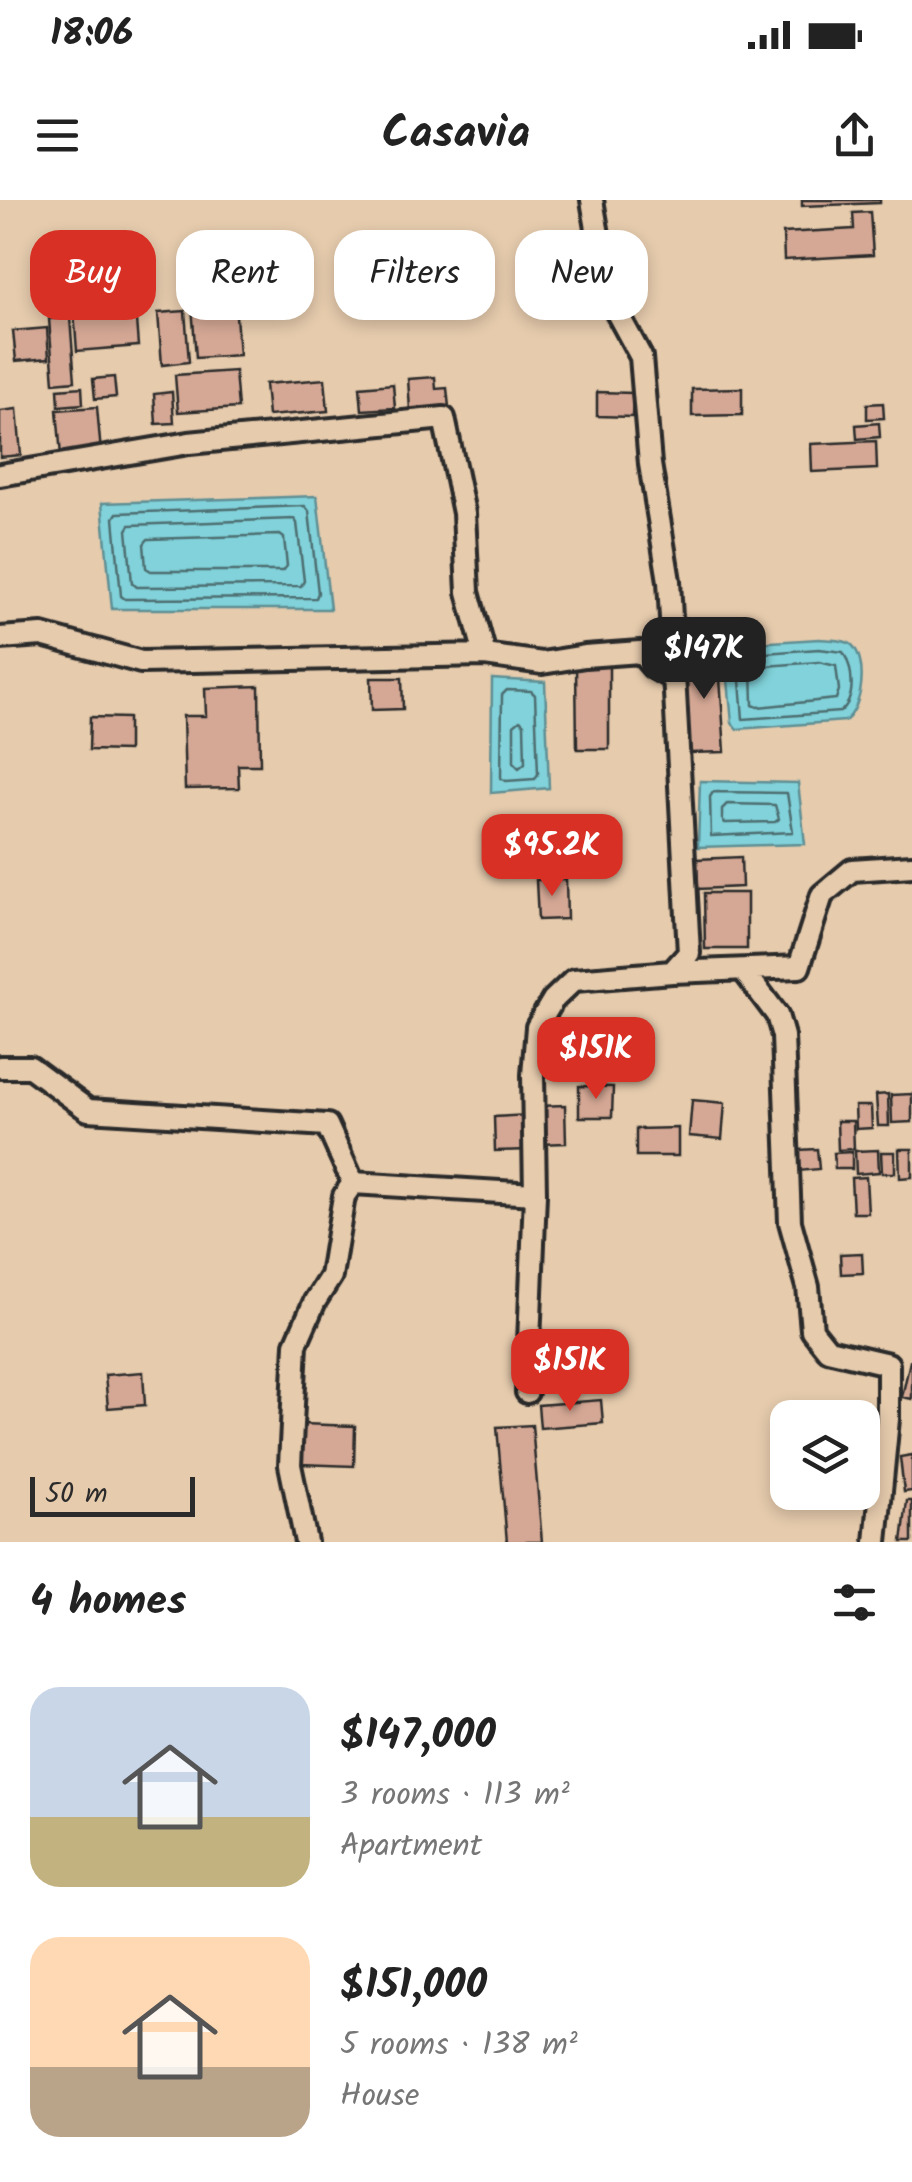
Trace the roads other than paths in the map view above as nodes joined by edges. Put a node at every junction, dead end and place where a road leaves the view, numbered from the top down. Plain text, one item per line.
1 (592, 200) edge
2 (0, 475) edge
3 (0, 638) edge
4 (484, 656) junction
5 (672, 678) junction
6 (912, 866) edge
7 (744, 970) junction
8 (672, 972) junction
9 (0, 1067) edge
10 (352, 1183) junction
11 (535, 1194) junction
12 (527, 1392) dead end
13 (306, 1542) edge
14 (876, 1542) edge

1 - 5 street
2 - 4 street
3 - 4 street
4 - 5 street
5 - 8 street
6 - 7 street
7 - 8 street
7 - 14 street
8 - 11 street
9 - 10 street
10 - 11 street
10 - 13 street
11 - 12 street

